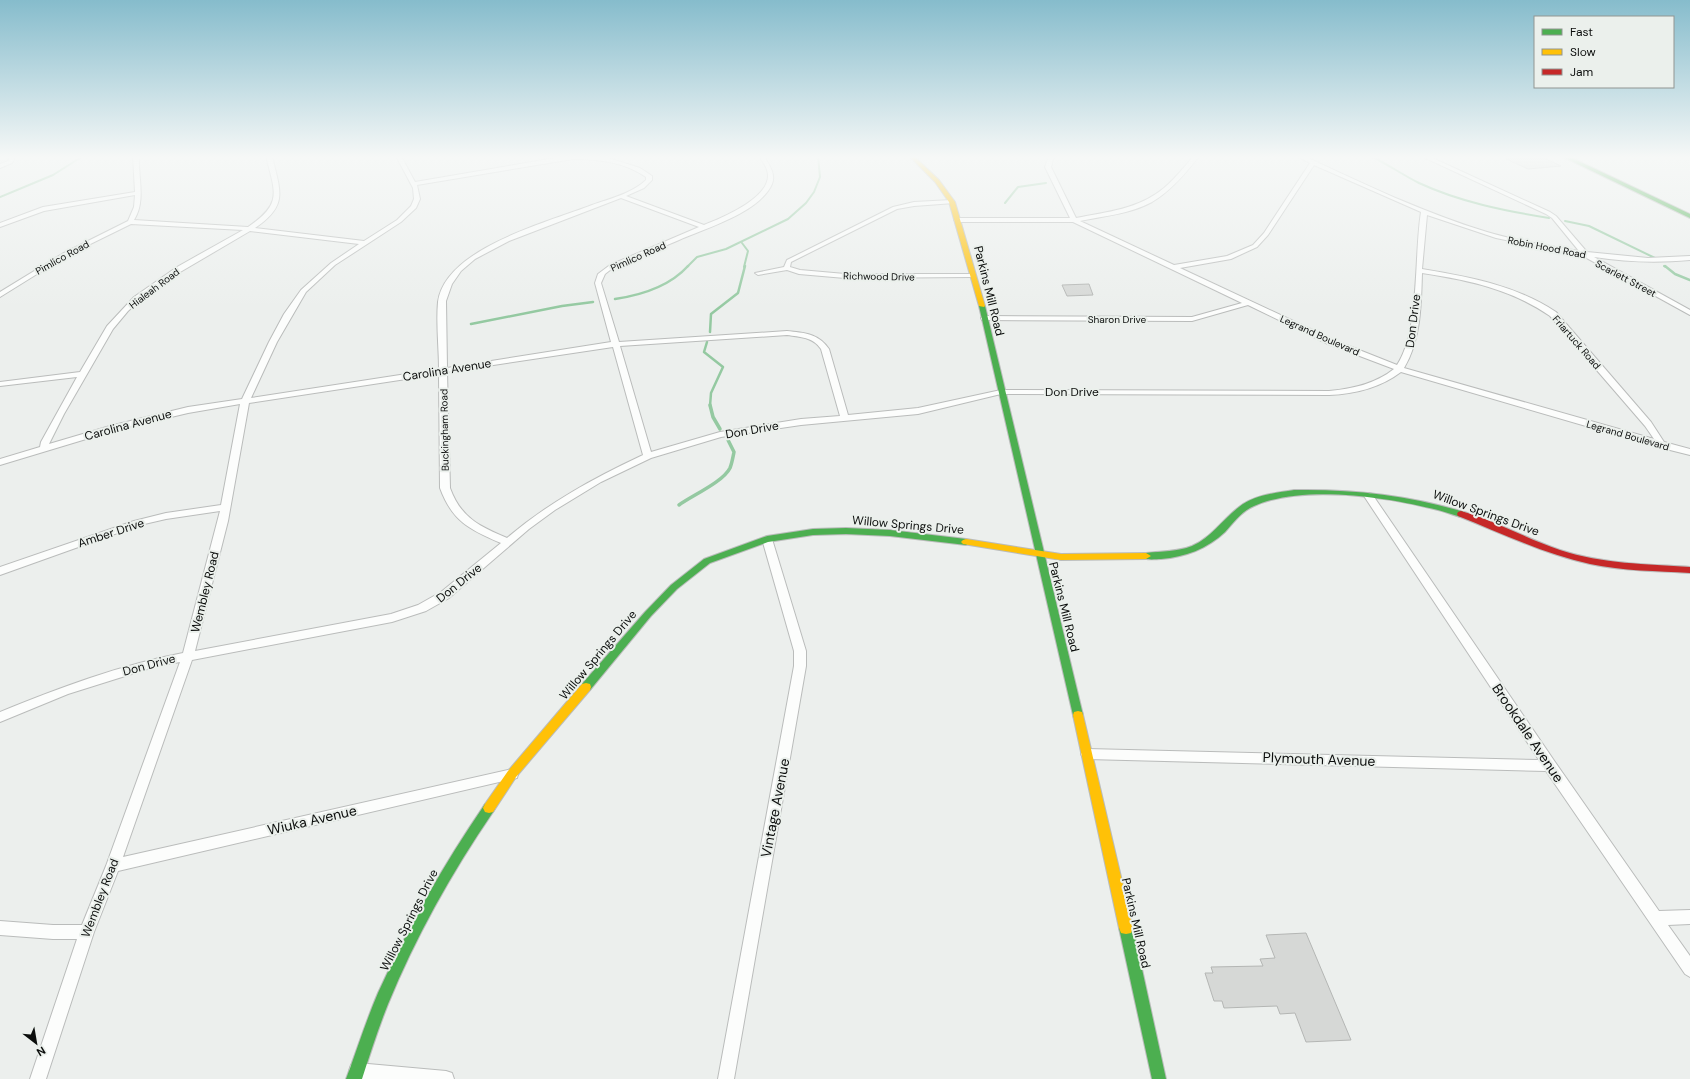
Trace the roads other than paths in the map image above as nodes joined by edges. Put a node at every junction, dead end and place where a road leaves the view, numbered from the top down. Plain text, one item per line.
1 (59, 206) edge
2 (138, 206) edge
3 (274, 206) edge
4 (413, 206) edge
5 (594, 206) edge
6 (649, 206) edge
7 (746, 206) edge
8 (903, 206) edge
9 (953, 206) edge
10 (1067, 206) edge
11 (1134, 206) edge
12 (1284, 206) edge
13 (1411, 206) edge
14 (1533, 206) edge
15 (1671, 206) edge
16 (1424, 212) junction
17 (1690, 216) edge
18 (957, 220) junction
19 (1074, 220) junction
20 (130, 222) junction
21 (0, 225) edge
22 (704, 227) junction
23 (249, 229) junction
24 (365, 243) junction
25 (1585, 254) junction
26 (1690, 258) edge
27 (1174, 267) junction
28 (787, 268) junction
29 (1419, 270) junction
30 (758, 273) dead end
31 (972, 276) junction
32 (0, 295) edge
33 (1248, 302) junction
34 (1690, 313) edge
35 (985, 318) junction
36 (616, 344) junction
37 (1400, 369) junction
38 (443, 371) junction
39 (84, 374) junction
40 (0, 384) edge
41 (1001, 392) junction
42 (245, 402) junction
43 (845, 418) junction
44 (1661, 445) junction
45 (44, 449) junction
46 (1690, 452) edge
47 (648, 456) junction
48 (0, 462) edge
49 (1369, 496) junction
50 (226, 507) junction
51 (767, 539) junction
52 (507, 542) junction
53 (1038, 553) junction
54 (1690, 570) edge
55 (0, 571) edge
56 (188, 655) junction
57 (0, 717) edge
58 (1087, 754) junction
59 (1550, 766) junction
60 (512, 774) junction
61 (113, 866) junction
62 (1690, 917) edge
63 (1655, 918) junction
64 (0, 928) edge
65 (87, 932) junction
66 (1690, 969) edge
67 (356, 1075) edge
68 (38, 1079) edge
69 (446, 1079) edge
70 (726, 1079) edge
71 (1159, 1079) edge

1 - 21 street
2 - 20 street
3 - 23 street, Hialeah Road
4 - 24 street, Wembley Road
5 - 38 street, Buckingham Road
6 - 22 street
7 - 22 street, Pimlico Road
8 - 28 street
9 - 18 street, Parkins Mill Road
10 - 19 street
11 - 19 street
12 - 27 street
13 - 16 street, Robin Hood Road
14 - 25 street, Scarlett Street
15 - 17 street
16 - 25 street, Robin Hood Road
16 - 29 street, Don Drive
18 - 19 street, Legrand Boulevard
18 - 31 street, Parkins Mill Road
19 - 27 street, Legrand Boulevard
20 - 23 street
20 - 32 street, Pimlico Road
22 - 36 street, Pimlico Road
23 - 24 street
23 - 39 street, Hialeah Road
24 - 42 street, Wembley Road
25 - 26 street, Robin Hood Road
25 - 34 street, Scarlett Street
27 - 33 street, Legrand Boulevard
28 - 30 street, Richwood Drive
28 - 31 street, Richwood Drive
29 - 37 street, Don Drive
29 - 44 street, Friartuck Road
31 - 35 street, Parkins Mill Road
33 - 35 street, Sharon Drive
33 - 37 street, Legrand Boulevard
35 - 41 street, Parkins Mill Road
36 - 38 street, Carolina Avenue
36 - 43 street, Carolina Avenue
36 - 47 street, Pimlico Road
37 - 41 street, Don Drive
37 - 44 street, Legrand Boulevard
38 - 42 street, Carolina Avenue
38 - 52 street, Buckingham Road
39 - 40 street
39 - 45 street, Hialeah Road
41 - 43 street, Don Drive
41 - 53 street, Parkins Mill Road
42 - 45 street, Carolina Avenue
42 - 50 street, Wembley Road
43 - 47 street, Don Drive
44 - 46 street, Legrand Boulevard
45 - 48 street, Carolina Avenue
47 - 52 street, Don Drive
49 - 53 street, Willow Springs Drive
49 - 54 street, Willow Springs Drive
49 - 59 street, Brookdale Avenue
50 - 55 street, Amber Drive
50 - 56 street, Wembley Road
51 - 53 street, Willow Springs Drive
51 - 60 street, Willow Springs Drive
51 - 70 street, Vintage Avenue
52 - 56 street, Don Drive
53 - 58 street, Parkins Mill Road
56 - 57 street, Don Drive
56 - 61 street, Wembley Road
58 - 59 street, Plymouth Avenue
58 - 71 street, Parkins Mill Road
59 - 63 street, Brookdale Avenue
60 - 61 street, Wiuka Avenue
60 - 67 street, Willow Springs Drive
61 - 65 street, Wembley Road
62 - 63 street
63 - 66 street, Brookdale Avenue
64 - 65 street
65 - 68 street, Wembley Road
67 - 69 street

